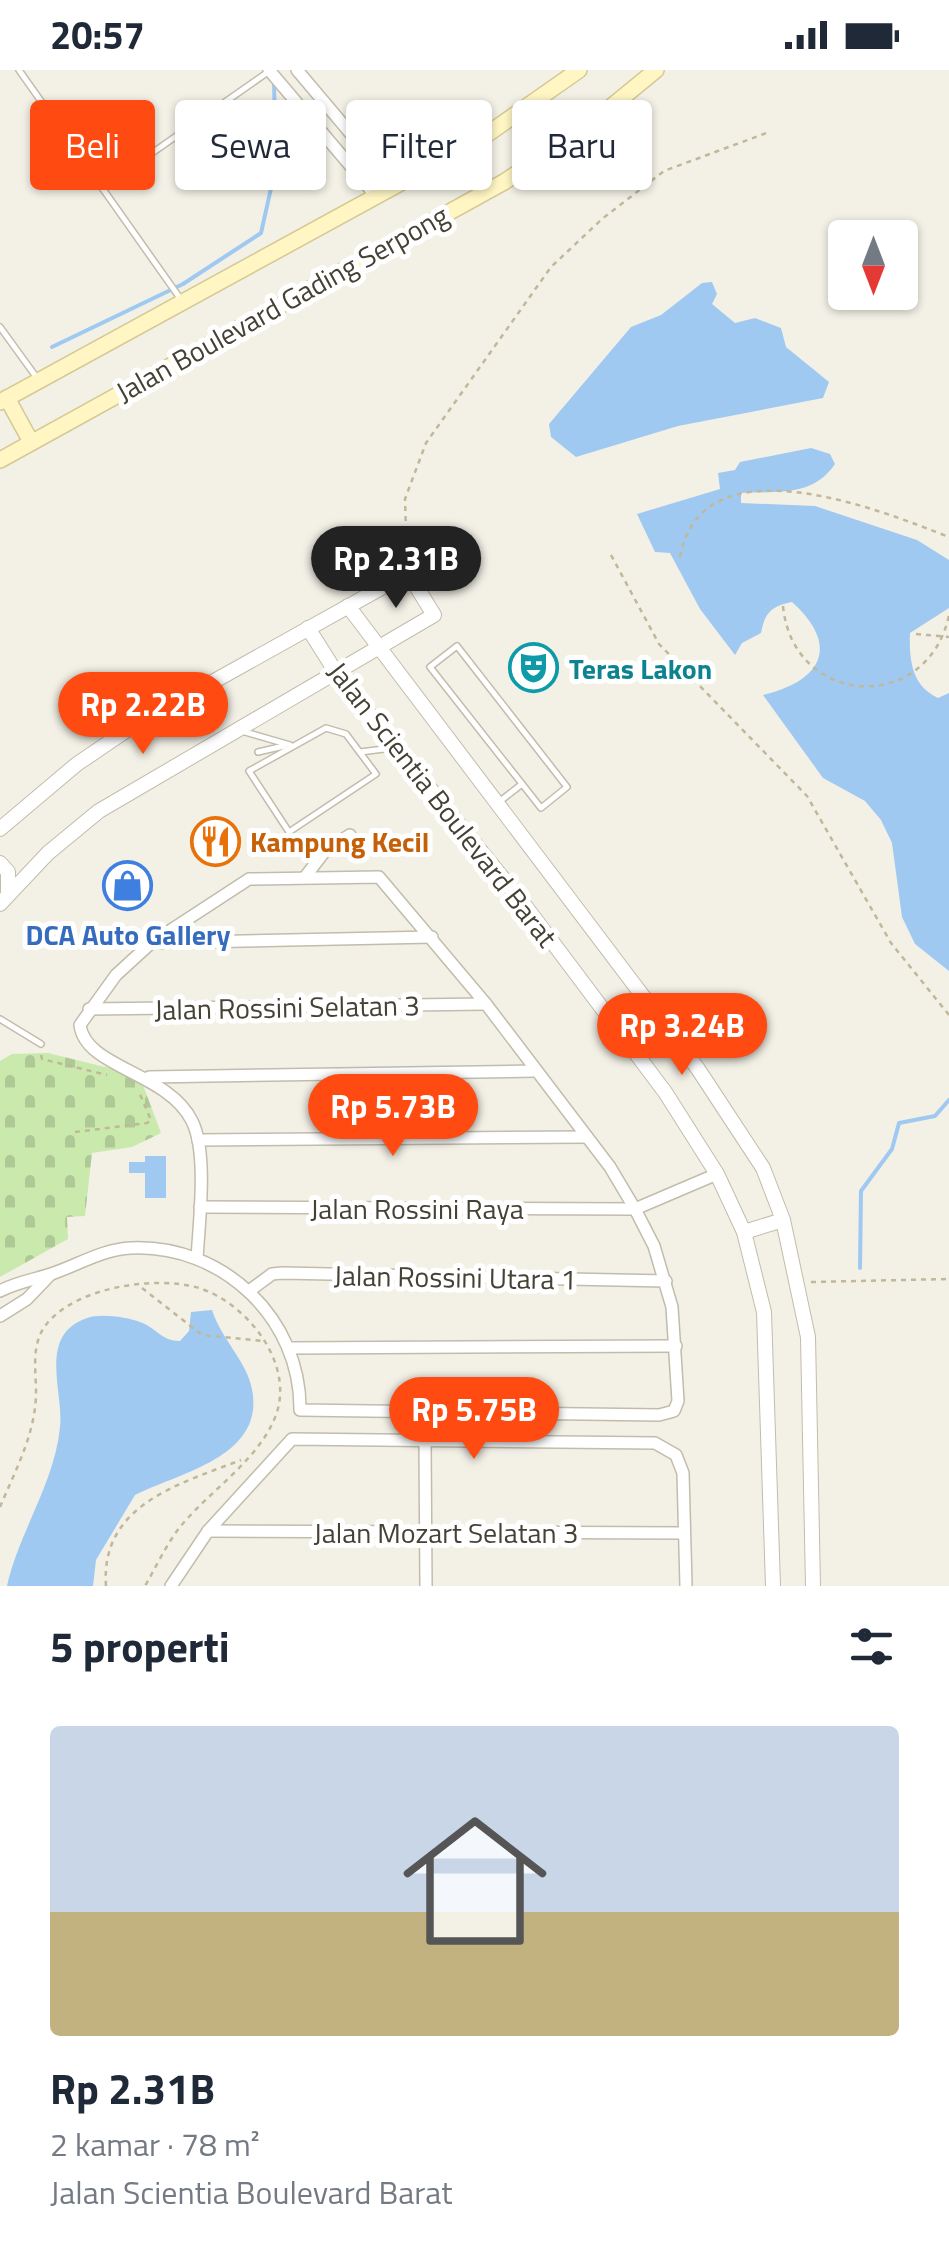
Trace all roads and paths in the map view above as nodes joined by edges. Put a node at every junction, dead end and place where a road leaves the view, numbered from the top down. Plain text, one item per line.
1 (20, 70) edge
2 (269, 70) edge
3 (297, 70) edge
4 (579, 70) edge
5 (656, 70) edge
6 (41, 100) edge
7 (346, 128) edge
8 (492, 131) edge
9 (769, 132) dead end
10 (155, 151) edge
11 (103, 190) edge
12 (387, 190) edge
13 (376, 196) junction
14 (182, 302) junction
15 (0, 327) edge
16 (38, 380) junction
17 (3, 400) edge
18 (30, 440) junction
19 (0, 460) edge
20 (949, 537) edge
21 (611, 555) dead end
22 (680, 557) dead end
23 (408, 572) junction
24 (348, 606) junction
25 (783, 606) dead end
26 (949, 615) edge
27 (308, 628) junction
28 (916, 634) dead end
29 (949, 637) edge
30 (375, 647) junction
31 (336, 674) junction
32 (238, 729) junction
33 (290, 745) junction
34 (400, 747) junction
35 (258, 752) dead end
36 (360, 752) junction
37 (522, 784) junction
38 (496, 804) junction
39 (0, 830) edge
40 (350, 835) dead end
41 (0, 864) edge
42 (305, 877) junction
43 (4, 899) edge
44 (432, 937) junction
45 (151, 944) junction
46 (486, 1004) junction
47 (89, 1009) junction
48 (949, 1015) edge
49 (0, 1019) edge
50 (41, 1044) joint
51 (536, 1071) junction
52 (111, 1076) dead end
53 (149, 1078) junction
54 (138, 1090) dead end
55 (75, 1132) dead end
56 (587, 1138) junction
57 (198, 1140) junction
58 (717, 1174) junction
59 (200, 1208) junction
60 (635, 1210) junction
61 (783, 1220) junction
62 (744, 1232) junction
63 (196, 1259) junction
64 (50, 1274) junction
65 (949, 1279) edge
66 (666, 1281) junction
67 (799, 1282) junction
68 (141, 1287) junction
69 (0, 1291) edge
70 (249, 1291) junction
71 (0, 1316) edge
72 (264, 1342) junction
73 (676, 1346) junction
74 (291, 1348) junction
75 (426, 1441) junction
76 (245, 1458) junction
77 (0, 1507) edge
78 (208, 1531) junction
79 (426, 1532) junction
80 (684, 1534) junction
81 (106, 1586) edge
82 (145, 1586) edge
83 (171, 1586) edge
84 (426, 1586) edge
85 (686, 1586) edge
86 (773, 1586) edge
87 (813, 1586) edge

1 - 6 lane
2 - 10 lane
2 - 13 street
3 - 7 street
4 - 8 main road, Jalan Boulevard Gading Serpong
5 - 18 main road, Jalan Boulevard Gading Serpong
9 - 23 path
11 - 14 lane
12 - 13 main road, Jalan Boulevard Gading Serpong
13 - 14 main road, Jalan Boulevard Gading Serpong
14 - 16 main road, Jalan Boulevard Gading Serpong
15 - 16 lane
16 - 17 main road, Jalan Boulevard Gading Serpong
17 - 18 main road
18 - 19 main road, Jalan Boulevard Gading Serpong
20 - 22 path
21 - 48 path
23 - 24 street
23 - 30 street
24 - 27 street
24 - 30 street, Jalan Scientia Boulevard Barat
25 - 26 path, bridge
27 - 31 street, Jalan Scientia Boulevard Barat
27 - 39 street
28 - 29 path
30 - 31 street
30 - 38 street, Jalan Scientia Boulevard Barat
31 - 32 street
31 - 34 street, Jalan Scientia Boulevard Barat
32 - 33 lane
32 - 43 street
33 - 35 lane
33 - 36 lane
33 - 36 lane
34 - 36 lane
34 - 58 street, Jalan Scientia Boulevard Barat
37 - 37 lane
37 - 38 lane
38 - 61 street, Jalan Scientia Boulevard Barat
40 - 42 street
41 - 43 street
42 - 44 street
42 - 45 street
44 - 45 street
44 - 46 street
45 - 47 street
46 - 47 street, Jalan Rossini Selatan 3
46 - 51 street
47 - 53 street
49 - 50 lane
50 - 52 path
51 - 53 street
51 - 56 street
53 - 57 street
54 - 55 path
56 - 57 street
56 - 60 street
57 - 59 street
58 - 60 street
58 - 62 street, Jalan Scientia Boulevard Barat
59 - 60 street, Jalan Rossini Raya
59 - 63 street
60 - 66 street
61 - 62 street
61 - 67 street, Jalan Scientia Boulevard Barat
62 - 86 street, Jalan Scientia Boulevard Barat
63 - 64 street
63 - 70 street
64 - 69 street
64 - 71 street
65 - 67 path
66 - 70 street, Jalan Rossini Utara 1
66 - 73 street
67 - 87 street, Jalan Scientia Boulevard Barat
68 - 72 path
68 - 72 path
68 - 77 path
70 - 74 street
72 - 76 path
73 - 74 street
73 - 74 street
75 - 78 street
75 - 79 street
75 - 80 street
76 - 81 path
76 - 82 path
78 - 79 street, Jalan Mozart Selatan 3
78 - 83 street
79 - 80 street, Jalan Mozart Selatan 3
79 - 84 street
80 - 85 street

